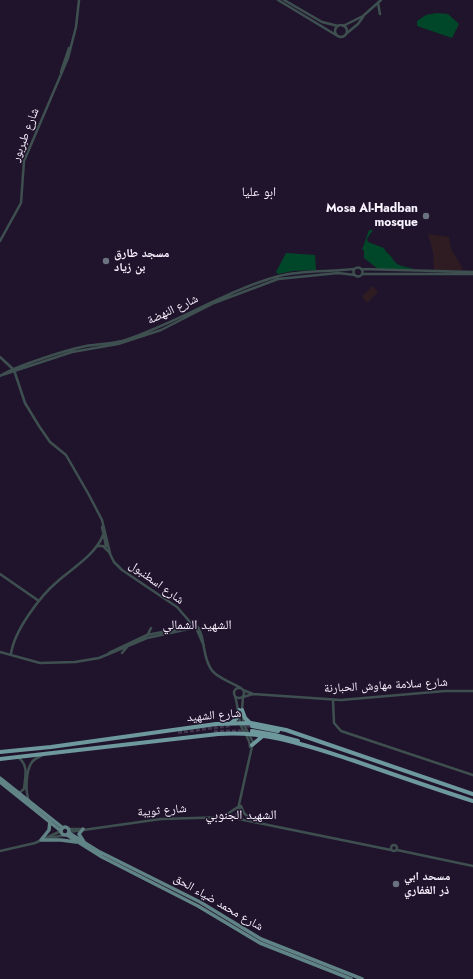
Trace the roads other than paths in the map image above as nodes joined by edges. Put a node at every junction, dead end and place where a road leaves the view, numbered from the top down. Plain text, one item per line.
1 (79, 0) edge
2 (278, 0) edge
3 (284, 0) edge
4 (382, 0) edge
5 (378, 4) junction
6 (380, 14) dead end
7 (363, 16) junction
8 (338, 26) junction
9 (343, 26) junction
10 (347, 33) junction
11 (336, 34) junction
12 (0, 241) edge
13 (354, 269) junction
14 (362, 269) junction
15 (473, 273) edge
16 (362, 274) junction
17 (354, 275) junction
18 (0, 358) edge
19 (13, 371) junction
20 (1, 376) edge
21 (105, 537) junction
22 (96, 546) junction
23 (110, 553) junction
24 (0, 574) edge
25 (38, 602) junction
26 (196, 627) junction
27 (151, 628) dead end
28 (147, 635) junction
29 (128, 646) junction
30 (116, 651) junction
31 (0, 652) edge
32 (11, 654) junction
33 (96, 658) junction
34 (230, 683) junction
35 (242, 689) junction
36 (473, 691) edge
37 (234, 693) junction
38 (253, 694) junction
39 (235, 696) junction
40 (243, 697) junction
41 (333, 700) junction
42 (240, 710) junction
43 (231, 723) junction
44 (242, 723) junction
45 (249, 729) junction
46 (178, 732) tunnel mouth
47 (264, 735) junction
48 (178, 737) tunnel mouth
49 (114, 738) junction
50 (252, 745) junction
51 (305, 746) junction
52 (106, 748) junction
53 (251, 751) junction
54 (0, 752) edge
55 (45, 754) junction
56 (19, 757) junction
57 (0, 759) edge
58 (473, 775) edge
59 (0, 780) edge
60 (19, 793) junction
61 (473, 794) edge
62 (473, 800) edge
63 (30, 803) junction
64 (240, 806) junction
65 (222, 816) junction
66 (238, 818) junction
67 (50, 820) junction
68 (252, 820) junction
69 (83, 829) junction
70 (62, 830) junction
71 (67, 832) junction
72 (46, 838) junction
73 (41, 840) junction
74 (82, 843) junction
75 (392, 848) junction
76 (397, 849) junction
77 (0, 852) edge
78 (473, 866) edge
79 (351, 979) edge
80 (362, 979) edge

1 - 12 street, شارع طبربور
2 - 11 street
3 - 8 street
4 - 5 street
5 - 6 street
5 - 7 street
7 - 9 street
7 - 10 street
8 - 9 street
8 - 11 street
9 - 10 street
10 - 11 street
13 - 14 street
13 - 17 street
13 - 19 street, شارع النهضة
14 - 15 street
14 - 16 street
15 - 16 street
16 - 17 street
17 - 19 street, شارع النهضة
18 - 19 street, شارع اسطنبول
19 - 20 street, شارع النهضة
19 - 21 street, شارع اسطنبول
21 - 22 street
21 - 22 street
21 - 23 street, شارع اسطنبول
22 - 23 street
22 - 25 street
23 - 26 street, شارع اسطنبول
24 - 25 street
25 - 32 street
26 - 28 street
26 - 29 street
26 - 34 street, شارع اسطنبول
27 - 28 street
28 - 33 street
29 - 30 street
29 - 30 street
30 - 33 street
31 - 32 street
32 - 33 street
34 - 35 street, شارع اسطنبول
34 - 37 street
35 - 37 street
35 - 38 street, شارع سلامة مهاوش الحبارنة
35 - 40 street
36 - 41 street, شارع سلامة مهاوش الحبارنة
37 - 39 street
38 - 40 street, شارع سلامة مهاوش الحبارنة
38 - 41 street, شارع سلامة مهاوش الحبارنة
39 - 40 street
39 - 42 street
40 - 42 street
41 - 58 street
42 - 43 highway
42 - 44 street
42 - 45 highway
43 - 44 highway, شارع الشهيد
43 - 49 highway, شارع الشهيد
44 - 45 highway, شارع الشهيد
44 - 45 street
45 - 47 highway, شارع الشهيد
45 - 50 street
45 - 51 highway, شارع الشهيد
45 - 52 highway, شارع الشهيد
45 - 53 street
45 - 61 highway, شارع الشهيد
46 - 49 highway, شارع الشهيد
47 - 50 highway
47 - 51 highway, شارع الشهيد
48 - 52 highway, شارع الشهيد
49 - 54 highway, شارع الشهيد
50 - 53 street
51 - 62 highway, شارع الشهيد
52 - 55 highway, شارع الشهيد
53 - 64 street
55 - 56 highway, شارع الشهيد
55 - 63 street
56 - 57 highway, شارع الشهيد
56 - 60 street
59 - 60 main road
59 - 67 main road
60 - 63 main road
63 - 67 main road
64 - 65 street
64 - 66 street
64 - 68 street
65 - 66 street, شارع ثويبة
65 - 69 street, شارع ثويبة
66 - 68 street, شارع ثويبة
67 - 70 main road
67 - 73 main road
68 - 75 street, شارع ثويبة
69 - 71 street, شارع ثويبة
69 - 74 main road
70 - 71 main road
70 - 71 main road
70 - 72 street
71 - 72 street, شارع ثويبة
71 - 74 main road, شارع محمد ضياء الحق
72 - 73 street
73 - 74 main road
73 - 77 street
74 - 79 main road, شارع محمد ضياء الحق
74 - 80 main road, شارع محمد ضياء الحق
75 - 76 street
75 - 76 street
76 - 78 street

